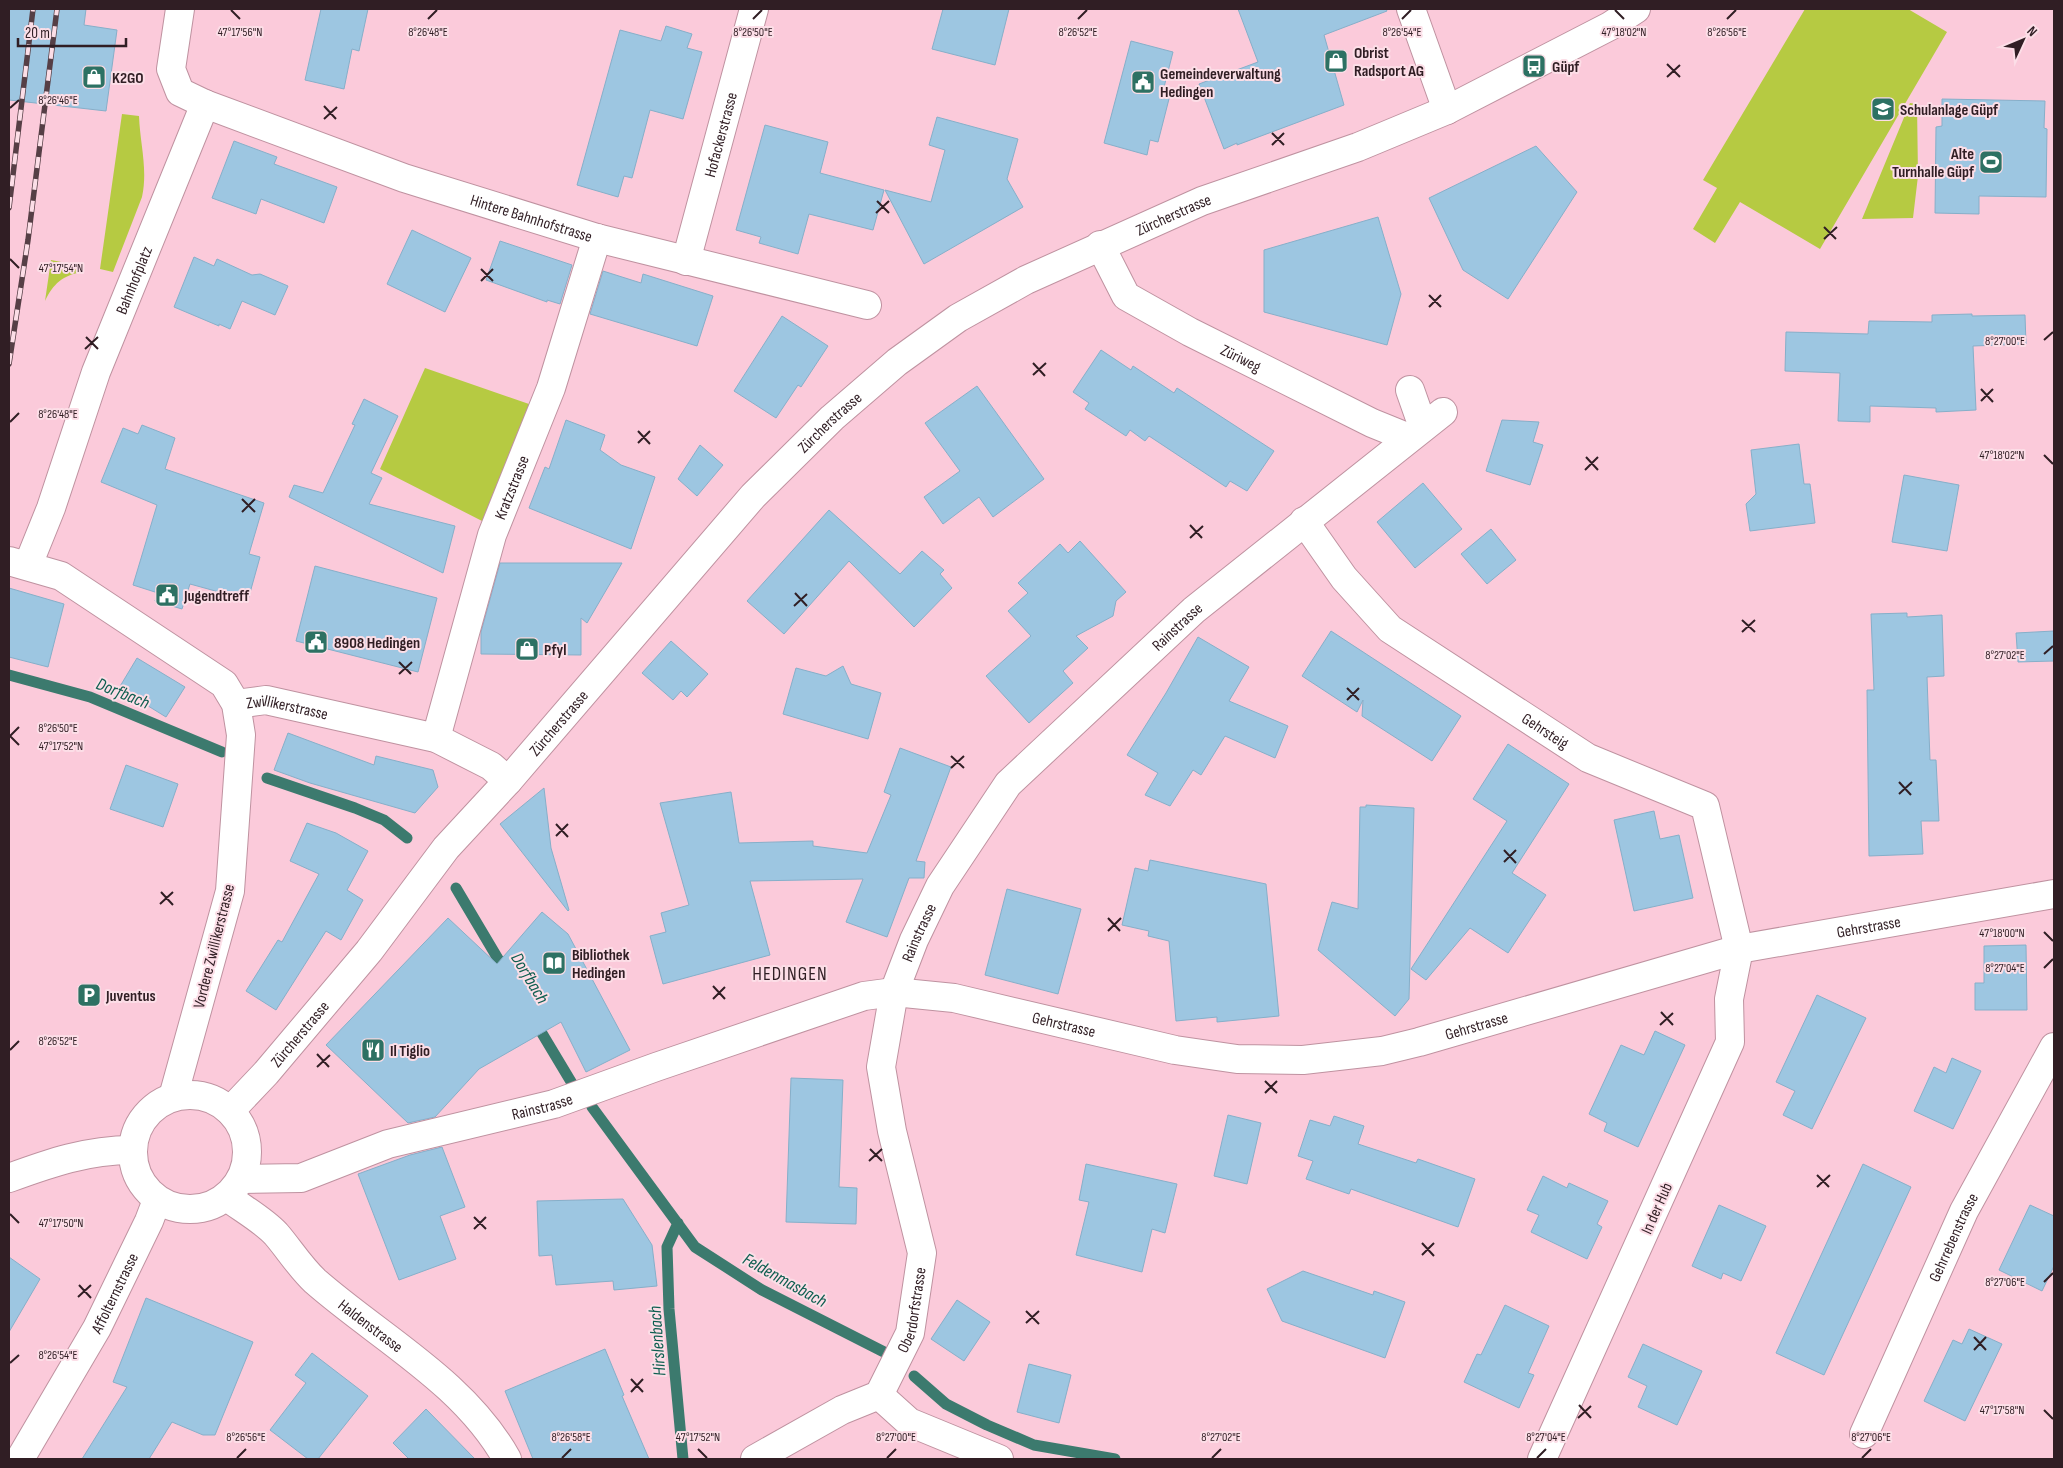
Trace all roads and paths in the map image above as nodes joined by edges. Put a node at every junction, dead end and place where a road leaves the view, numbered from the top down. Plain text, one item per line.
1 (180, 9) edge
2 (754, 9) edge
3 (1411, 9) edge
4 (1636, 9) edge
5 (206, 104) junction
6 (1447, 110) junction
7 (597, 238) junction
8 (1100, 245) junction
9 (686, 261) junction
10 (867, 305) dead end
11 (1410, 390) dead end
12 (1425, 425) junction
13 (1304, 521) junction
14 (19, 563) edge
15 (236, 704) junction
16 (436, 738) junction
17 (508, 781) junction
18 (2054, 894) edge
19 (1739, 949) junction
20 (894, 992) junction
21 (2054, 1048) edge
22 (173, 1097) junction
23 (230, 1111) junction
24 (132, 1150) junction
25 (9, 1178) edge
26 (234, 1188) junction
27 (157, 1200) junction
28 (879, 1395) junction
29 (1864, 1434) dead end
30 (20, 1459) edge
31 (507, 1459) edge
32 (755, 1459) edge
33 (999, 1459) edge
34 (1542, 1459) edge

1 - 5 street
2 - 9 street, Hofackerstrasse
3 - 6 street
4 - 6 street, Zürcherstrasse
5 - 7 street, Hintere Bahnhofstrasse
5 - 14 street, Bahnhofplatz
6 - 8 street, Zürcherstrasse
7 - 9 street, Hintere Bahnhofstrasse
7 - 16 street, Kratzstrasse
8 - 12 street, Züriweg
8 - 17 street, Zürcherstrasse
9 - 10 street, Hintere Bahnhofstrasse
11 - 12 street
12 - 13 street, Rainstrasse
13 - 19 street, Gehrsteig
13 - 20 street, Rainstrasse
14 - 15 street, Zwillikerstrasse
15 - 16 street, Zwillikerstrasse
15 - 22 street, Vordere Zwillikerstrasse
16 - 17 street, Zwillikerstrasse
17 - 23 street, Zürcherstrasse
18 - 19 street, Gehrstrasse
19 - 20 street, Gehrstrasse
19 - 34 street, In der Hub
20 - 26 street, Rainstrasse
20 - 28 street, Oberdorfstrasse
21 - 29 street, Gehrrebenstrasse
22 - 23 street
22 - 24 street
23 - 26 street
24 - 25 street
24 - 27 street
26 - 27 street
26 - 31 street, Haldenstrasse
27 - 30 street, Affolternstrasse
28 - 32 street
28 - 33 street

